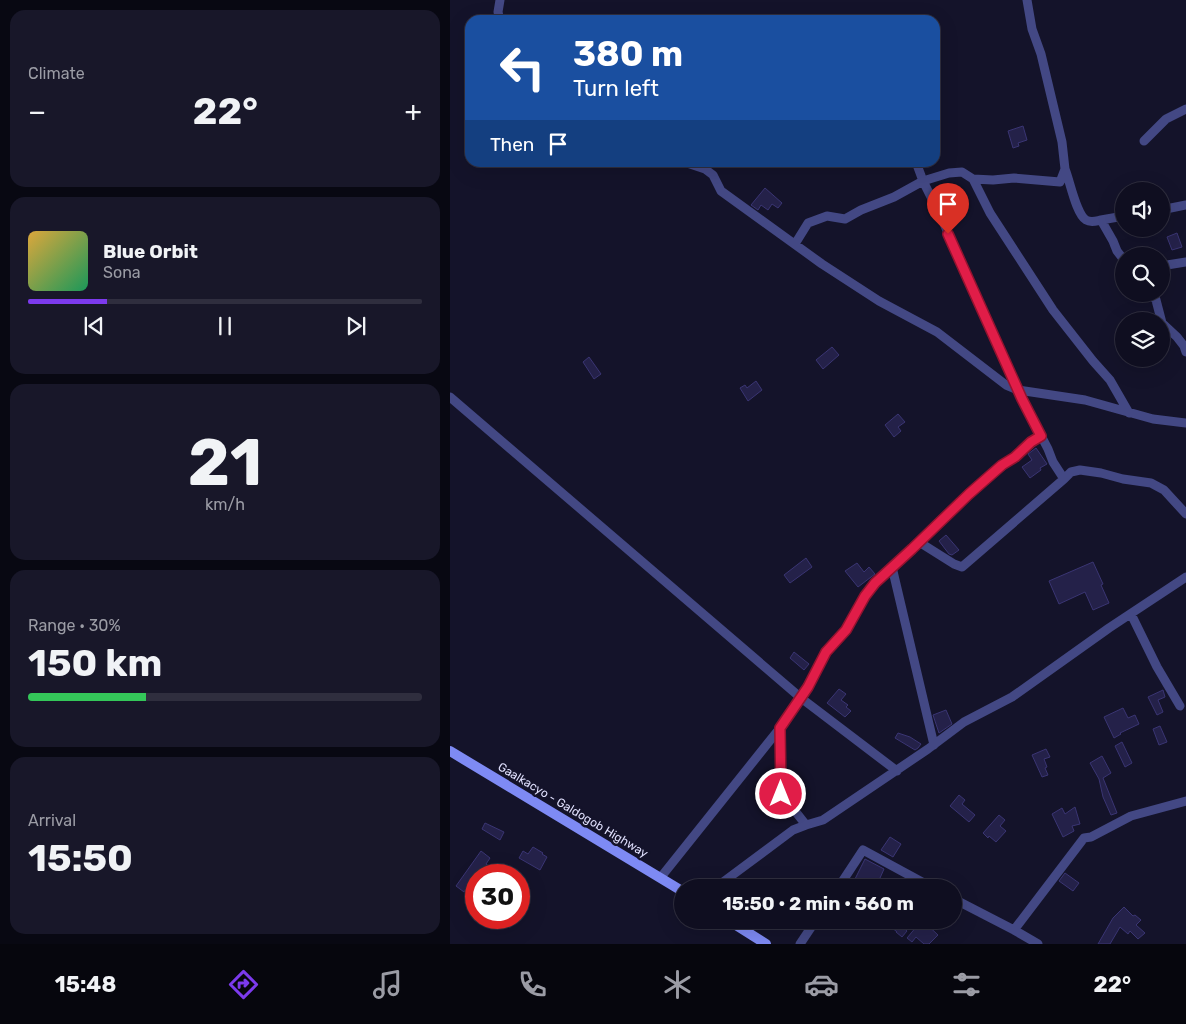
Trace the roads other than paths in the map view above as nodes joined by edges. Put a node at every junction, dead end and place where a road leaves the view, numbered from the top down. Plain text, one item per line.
1 (500, 0) edge
2 (1027, 0) edge
3 (499, 15) edge
4 (1186, 109) edge
5 (1144, 141) dead end
6 (699, 167) edge
7 (918, 167) edge
8 (1065, 169) junction
9 (973, 179) junction
10 (923, 181) junction
11 (1186, 205) edge
12 (1170, 208) edge
13 (1115, 218) edge
14 (1101, 220) junction
15 (795, 244) junction
16 (1115, 247) edge
17 (1186, 262) edge
18 (1170, 265) edge
19 (1157, 302) edge
20 (1186, 352) edge
21 (1018, 390) junction
22 (450, 397) edge
23 (1129, 413) junction
24 (1186, 424) edge
25 (1041, 436) junction
26 (1064, 479) junction
27 (1186, 514) edge
28 (919, 542) junction
29 (892, 567) junction
30 (1186, 577) edge
31 (1131, 614) junction
32 (801, 698) junction
33 (1180, 706) dead end
34 (780, 728) junction
35 (934, 745) junction
36 (450, 751) edge
37 (897, 770) junction
38 (1186, 801) edge
39 (806, 825) junction
40 (661, 877) junction
41 (727, 879) edge
42 (844, 879) edge
43 (916, 879) edge
44 (674, 886) edge
45 (962, 903) edge
46 (742, 929) edge
47 (810, 929) edge
48 (1014, 930) junction
49 (766, 944) edge
50 (800, 944) edge
51 (1038, 944) edge

1 - 3 street
2 - 8 street
4 - 5 street
6 - 15 street
7 - 10 street
8 - 9 street
8 - 14 street
9 - 10 street
9 - 23 street
10 - 15 street
10 - 21 street
11 - 12 street
13 - 14 street
14 - 16 street
15 - 21 street
17 - 18 street
19 - 20 street
21 - 23 street
21 - 25 street
22 - 32 street
23 - 24 street
25 - 26 street
25 - 28 street
26 - 27 street
26 - 28 street
28 - 29 street
29 - 32 street
29 - 35 street
30 - 31 street
31 - 33 street
31 - 35 street
32 - 34 street
32 - 37 street
34 - 39 street
34 - 40 street
35 - 37 street
36 - 40 street, Gaalkacyo - Galdogob Highway
37 - 39 street
38 - 48 street
39 - 41 street
40 - 44 street, Gaalkacyo - Galdogob Highway
42 - 43 street
45 - 48 street
46 - 49 street
47 - 50 street
48 - 51 street

